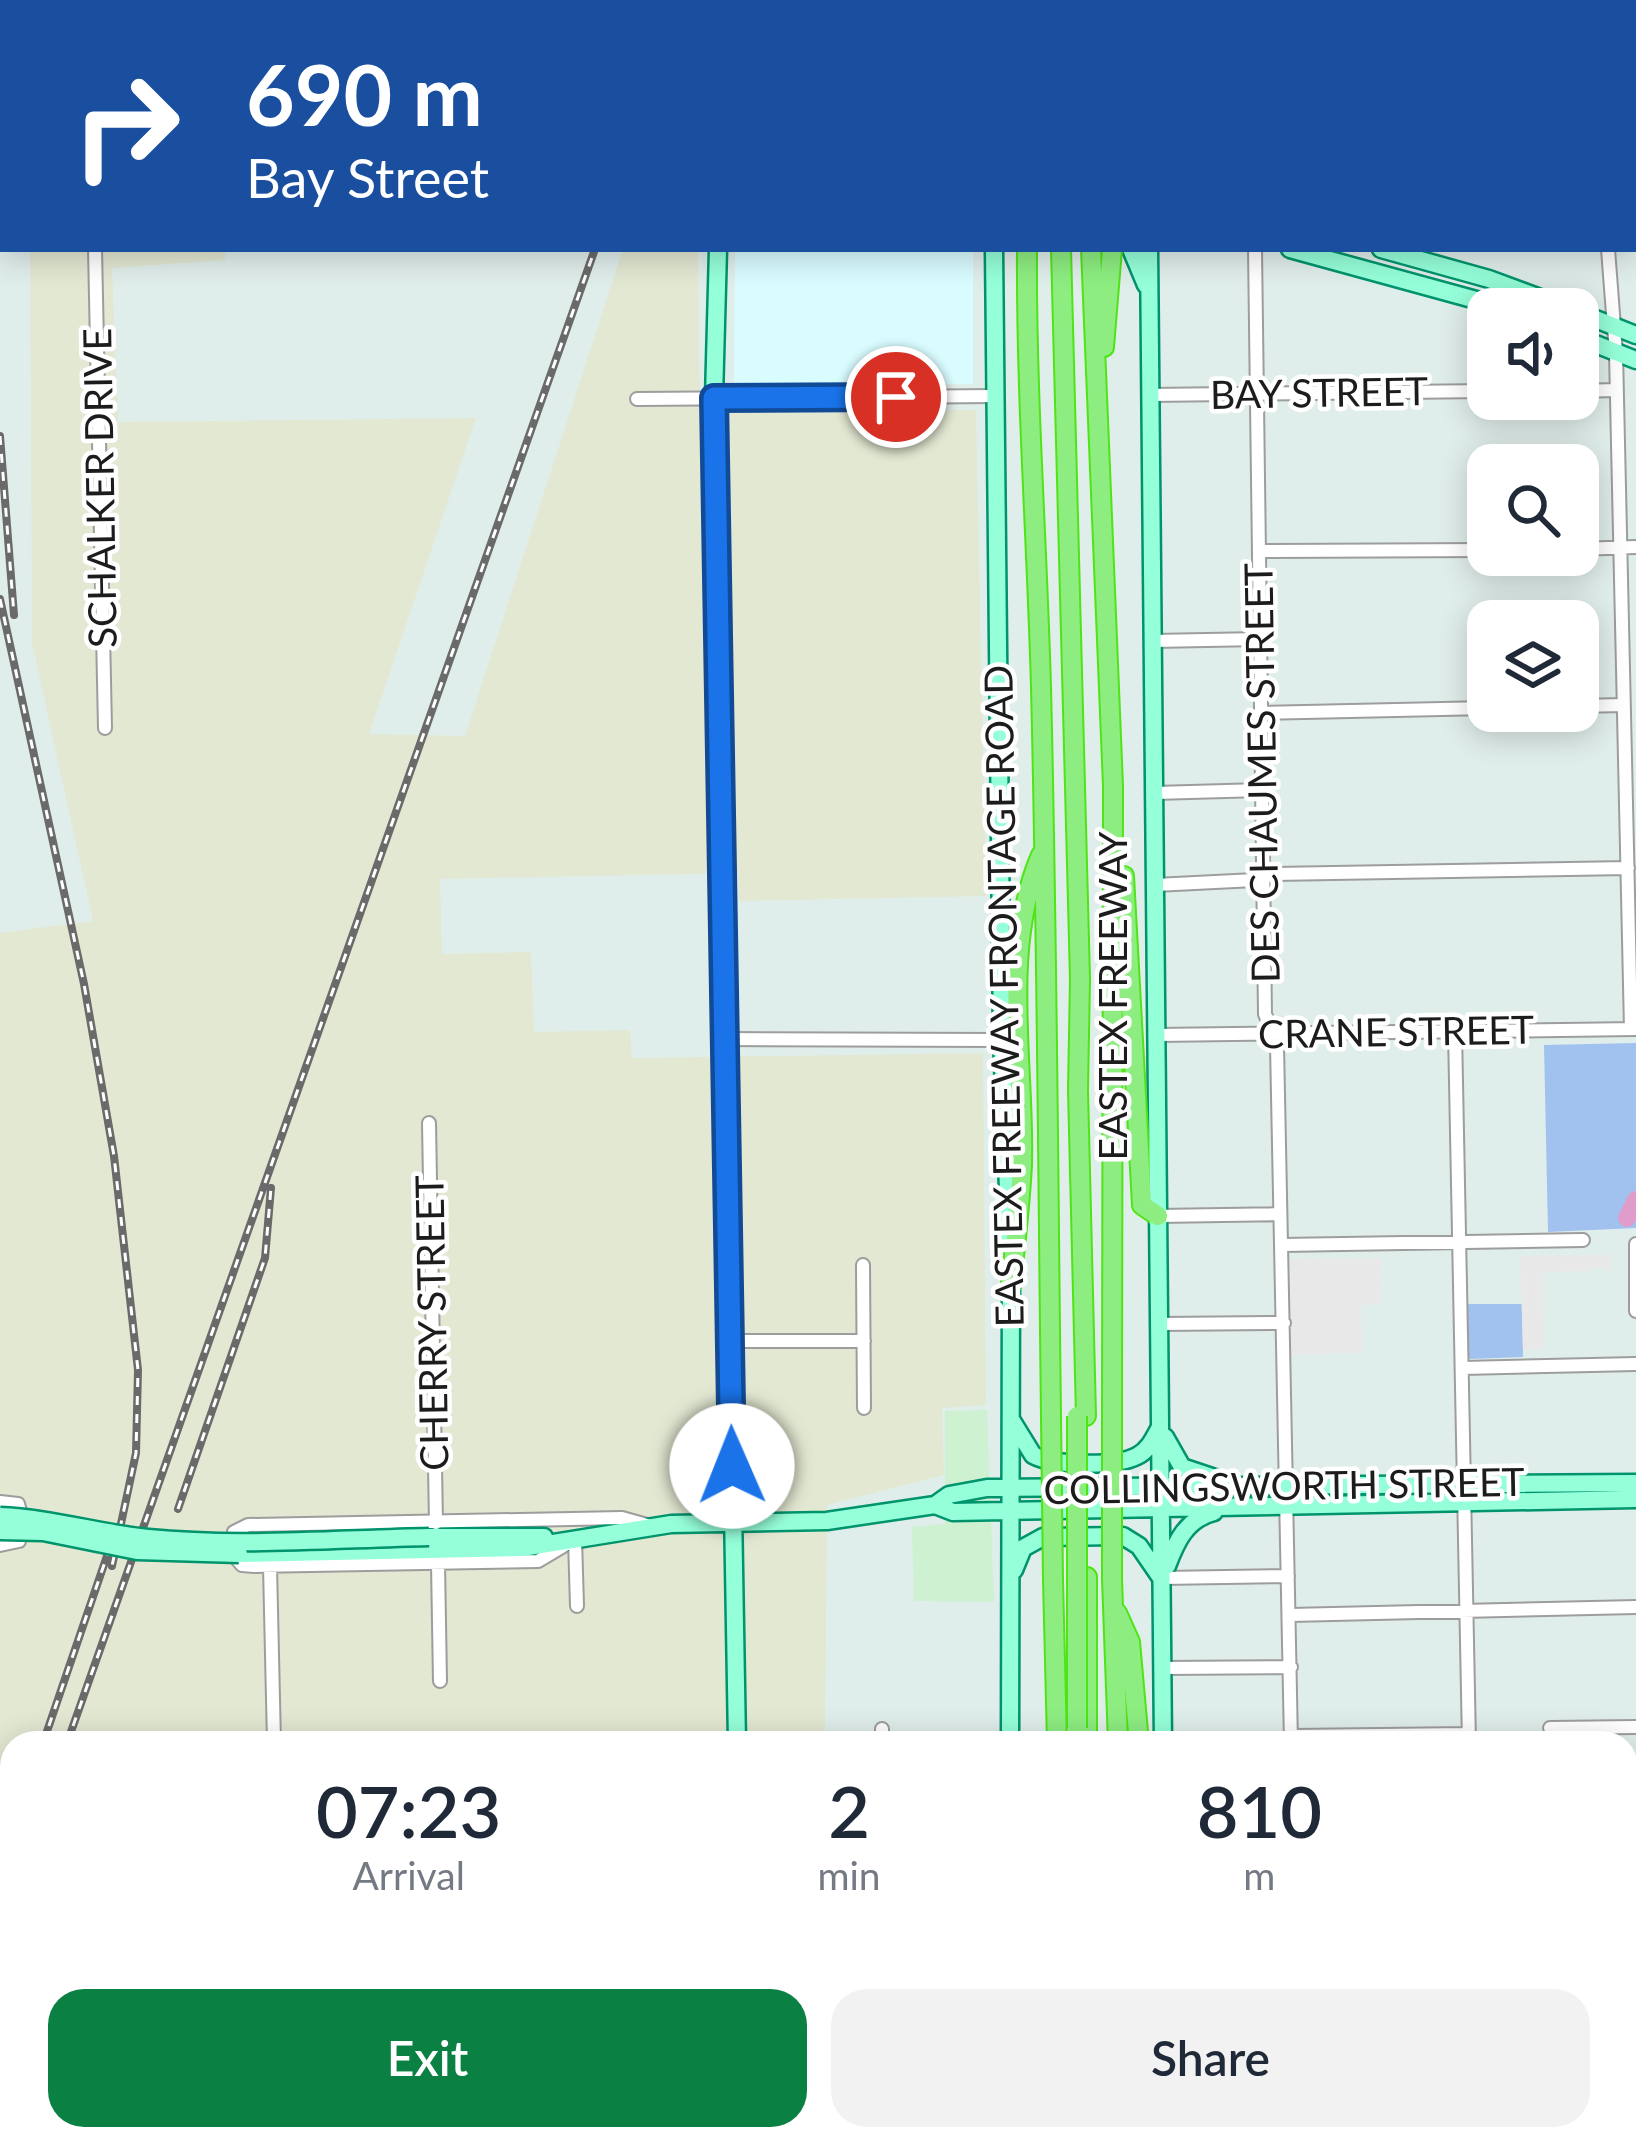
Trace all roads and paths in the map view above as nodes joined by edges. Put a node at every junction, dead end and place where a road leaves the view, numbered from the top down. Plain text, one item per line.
1 (95, 252) edge
2 (718, 252) edge
3 (994, 252) edge
4 (1027, 252) edge
5 (1112, 252) edge
6 (1133, 252) edge
7 (1149, 252) edge
8 (1159, 252) edge
9 (1255, 252) edge
10 (1301, 252) edge
11 (1405, 252) edge
12 (1608, 252) edge
13 (1061, 254) edge
14 (1445, 257) edge
15 (1091, 258) edge
16 (1148, 282) junction
17 (1435, 287) junction
18 (1519, 288) edge
19 (1467, 297) edge
20 (1599, 321) edge
21 (1614, 327) junction
22 (1636, 335) edge
23 (1599, 346) edge
24 (1616, 353) junction
25 (1636, 360) edge
26 (1599, 390) edge
27 (1616, 390) junction
28 (1467, 391) edge
29 (1257, 393) junction
30 (1149, 394) junction
31 (995, 396) junction
32 (714, 398) junction
33 (637, 399) dead end
34 (1097, 405) junction
35 (1636, 547) edge
36 (1599, 549) edge
37 (1619, 549) junction
38 (1467, 550) edge
39 (1261, 551) junction
40 (1261, 639) junction
41 (1152, 641) junction
42 (1623, 705) junction
43 (1599, 706) edge
44 (1467, 708) edge
45 (1264, 713) junction
46 (105, 728) dead end
47 (1262, 790) junction
48 (1154, 794) junction
49 (1045, 845) junction
50 (1114, 848) junction
51 (1628, 868) junction
52 (1262, 877) junction
53 (1154, 885) junction
54 (1633, 1029) edge
55 (1455, 1031) junction
56 (1273, 1033) junction
57 (1157, 1035) junction
58 (725, 1039) junction
59 (1002, 1040) junction
60 (429, 1124) dead end
61 (1280, 1214) junction
62 (1158, 1216) junction
63 (1582, 1240) dead end
64 (1458, 1242) junction
65 (1635, 1244) edge
66 (1282, 1245) junction
67 (863, 1265) dead end
68 (1011, 1285) junction
69 (1636, 1310) edge
70 (1284, 1323) junction
71 (1160, 1324) junction
72 (864, 1341) junction
73 (730, 1342) junction
74 (1636, 1364) edge
75 (1463, 1368) junction
76 (864, 1408) dead end
77 (1009, 1415) junction
78 (1081, 1416) junction
79 (1161, 1424) junction
80 (1636, 1483) edge
81 (1161, 1486) junction
82 (1249, 1486) junction
83 (1008, 1489) junction
84 (1464, 1493) junction
85 (1288, 1495) junction
86 (1636, 1499) edge
87 (0, 1502) edge
88 (934, 1504) junction
89 (1239, 1506) junction
90 (1161, 1508) junction
91 (1009, 1509) junction
92 (0, 1516) edge
93 (733, 1522) junction
94 (654, 1526) junction
95 (0, 1531) edge
96 (574, 1539) junction
97 (433, 1544) junction
98 (0, 1545) edge
99 (270, 1566) junction
100 (1288, 1576) junction
101 (1011, 1578) junction
102 (1162, 1578) junction
103 (1113, 1604) junction
104 (577, 1606) dead end
105 (1636, 1607) edge
106 (1467, 1610) junction
107 (1290, 1615) junction
108 (1291, 1667) junction
109 (1162, 1668) junction
110 (440, 1681) dead end
111 (1636, 1727) edge
112 (1550, 1728) dead end
113 (274, 1731) edge
114 (736, 1731) edge
115 (1010, 1731) edge
116 (1057, 1731) edge
117 (1079, 1731) edge
118 (1079, 1731) edge
119 (1118, 1731) edge
120 (1138, 1731) edge
121 (1163, 1731) edge
122 (1292, 1731) edge
123 (1469, 1731) edge

1 - 46 street, SCHALKER DRIVE
2 - 32 main road
3 - 31 main road, EASTEX FREEWAY FRONTAGE ROAD
4 - 49 highway, EASTEX FREEWAY
5 - 34 highway
6 - 16 main road
7 - 16 main road
8 - 16 main road
9 - 29 street, DES CHAUMES STREET
10 - 17 main road
11 - 14 main road
12 - 21 street
13 - 78 highway
14 - 17 main road
14 - 18 main road
15 - 34 highway, EASTEX FREEWAY
16 - 30 main road
17 - 19 main road
20 - 21 main road
21 - 22 main road
21 - 24 street
23 - 24 main road
24 - 25 main road
24 - 27 street
26 - 27 street
27 - 37 street
28 - 29 street, BAY STREET
29 - 30 street, BAY STREET
29 - 39 street, DES CHAUMES STREET
30 - 41 main road
31 - 32 street
31 - 59 main road, EASTEX FREEWAY FRONTAGE ROAD
32 - 33 street
32 - 58 main road
34 - 50 highway, EASTEX FREEWAY
35 - 37 street
36 - 37 street
37 - 42 street
38 - 39 street
39 - 40 street, DES CHAUMES STREET
40 - 41 street
40 - 45 street, DES CHAUMES STREET
41 - 48 main road
42 - 43 street
42 - 51 street
44 - 45 street
45 - 47 street, DES CHAUMES STREET
47 - 48 street
47 - 52 street, DES CHAUMES STREET
48 - 53 main road
49 - 68 highway
49 - 116 highway, EASTEX FREEWAY, bridge
50 - 62 highway
50 - 103 highway, EASTEX FREEWAY, bridge
51 - 52 street
51 - 54 street
52 - 53 street
52 - 56 street, DES CHAUMES STREET
53 - 57 main road
54 - 55 street, CRANE STREET
55 - 56 street, CRANE STREET
55 - 64 street
56 - 57 street, CRANE STREET
56 - 61 street, DES CHAUMES STREET
57 - 62 main road
58 - 59 street
58 - 73 main road
59 - 68 main road, EASTEX FREEWAY FRONTAGE ROAD
60 - 97 street, CHERRY STREET
61 - 62 street
61 - 66 street, DES CHAUMES STREET
62 - 71 main road
63 - 64 street
64 - 66 street
64 - 75 street
65 - 69 street
66 - 70 street, DES CHAUMES STREET
67 - 72 street
68 - 77 main road, EASTEX FREEWAY FRONTAGE ROAD
70 - 71 street
70 - 85 street, DES CHAUMES STREET
71 - 79 main road
72 - 73 street
72 - 76 street
73 - 93 main road
74 - 75 street
75 - 84 street
77 - 79 main road
77 - 83 main road, EASTEX FREEWAY FRONTAGE ROAD
78 - 117 highway
78 - 118 highway, bridge
79 - 81 main road
79 - 82 main road
80 - 84 main road, COLLINGSWORTH STREET
81 - 82 main road, COLLINGSWORTH STREET
81 - 83 main road, COLLINGSWORTH STREET
81 - 90 main road
82 - 85 main road, COLLINGSWORTH STREET
83 - 88 main road, COLLINGSWORTH STREET
83 - 91 main road, EASTEX FREEWAY FRONTAGE ROAD
84 - 85 main road, COLLINGSWORTH STREET
84 - 86 main road, COLLINGSWORTH STREET
84 - 106 street
85 - 89 main road, COLLINGSWORTH STREET
85 - 100 street, DES CHAUMES STREET
87 - 98 street
88 - 91 main road, COLLINGSWORTH STREET
88 - 93 main road, COLLINGSWORTH STREET
89 - 90 main road, COLLINGSWORTH STREET
89 - 102 main road
90 - 91 main road, COLLINGSWORTH STREET
90 - 102 main road
91 - 101 main road, EASTEX FREEWAY FRONTAGE ROAD
92 - 97 main road, COLLINGSWORTH STREET, bridge
93 - 94 main road, COLLINGSWORTH STREET
93 - 114 main road
94 - 96 main road, COLLINGSWORTH STREET
94 - 97 street, COLLINGSWORTH STREET
95 - 97 main road, COLLINGSWORTH STREET, bridge
96 - 97 main road, COLLINGSWORTH STREET
96 - 97 street, COLLINGSWORTH STREET
96 - 104 street
97 - 99 street, COLLINGSWORTH STREET
97 - 99 street, COLLINGSWORTH STREET
97 - 110 street, CHERRY STREET
99 - 113 street
100 - 102 street
100 - 107 street, DES CHAUMES STREET
101 - 102 main road
101 - 115 main road, EASTEX FREEWAY FRONTAGE ROAD
102 - 109 main road
103 - 119 highway, EASTEX FREEWAY
103 - 120 highway
105 - 106 street
106 - 107 street
106 - 123 street
107 - 108 street, DES CHAUMES STREET
108 - 109 street
108 - 122 street, DES CHAUMES STREET
109 - 121 main road
111 - 112 street

